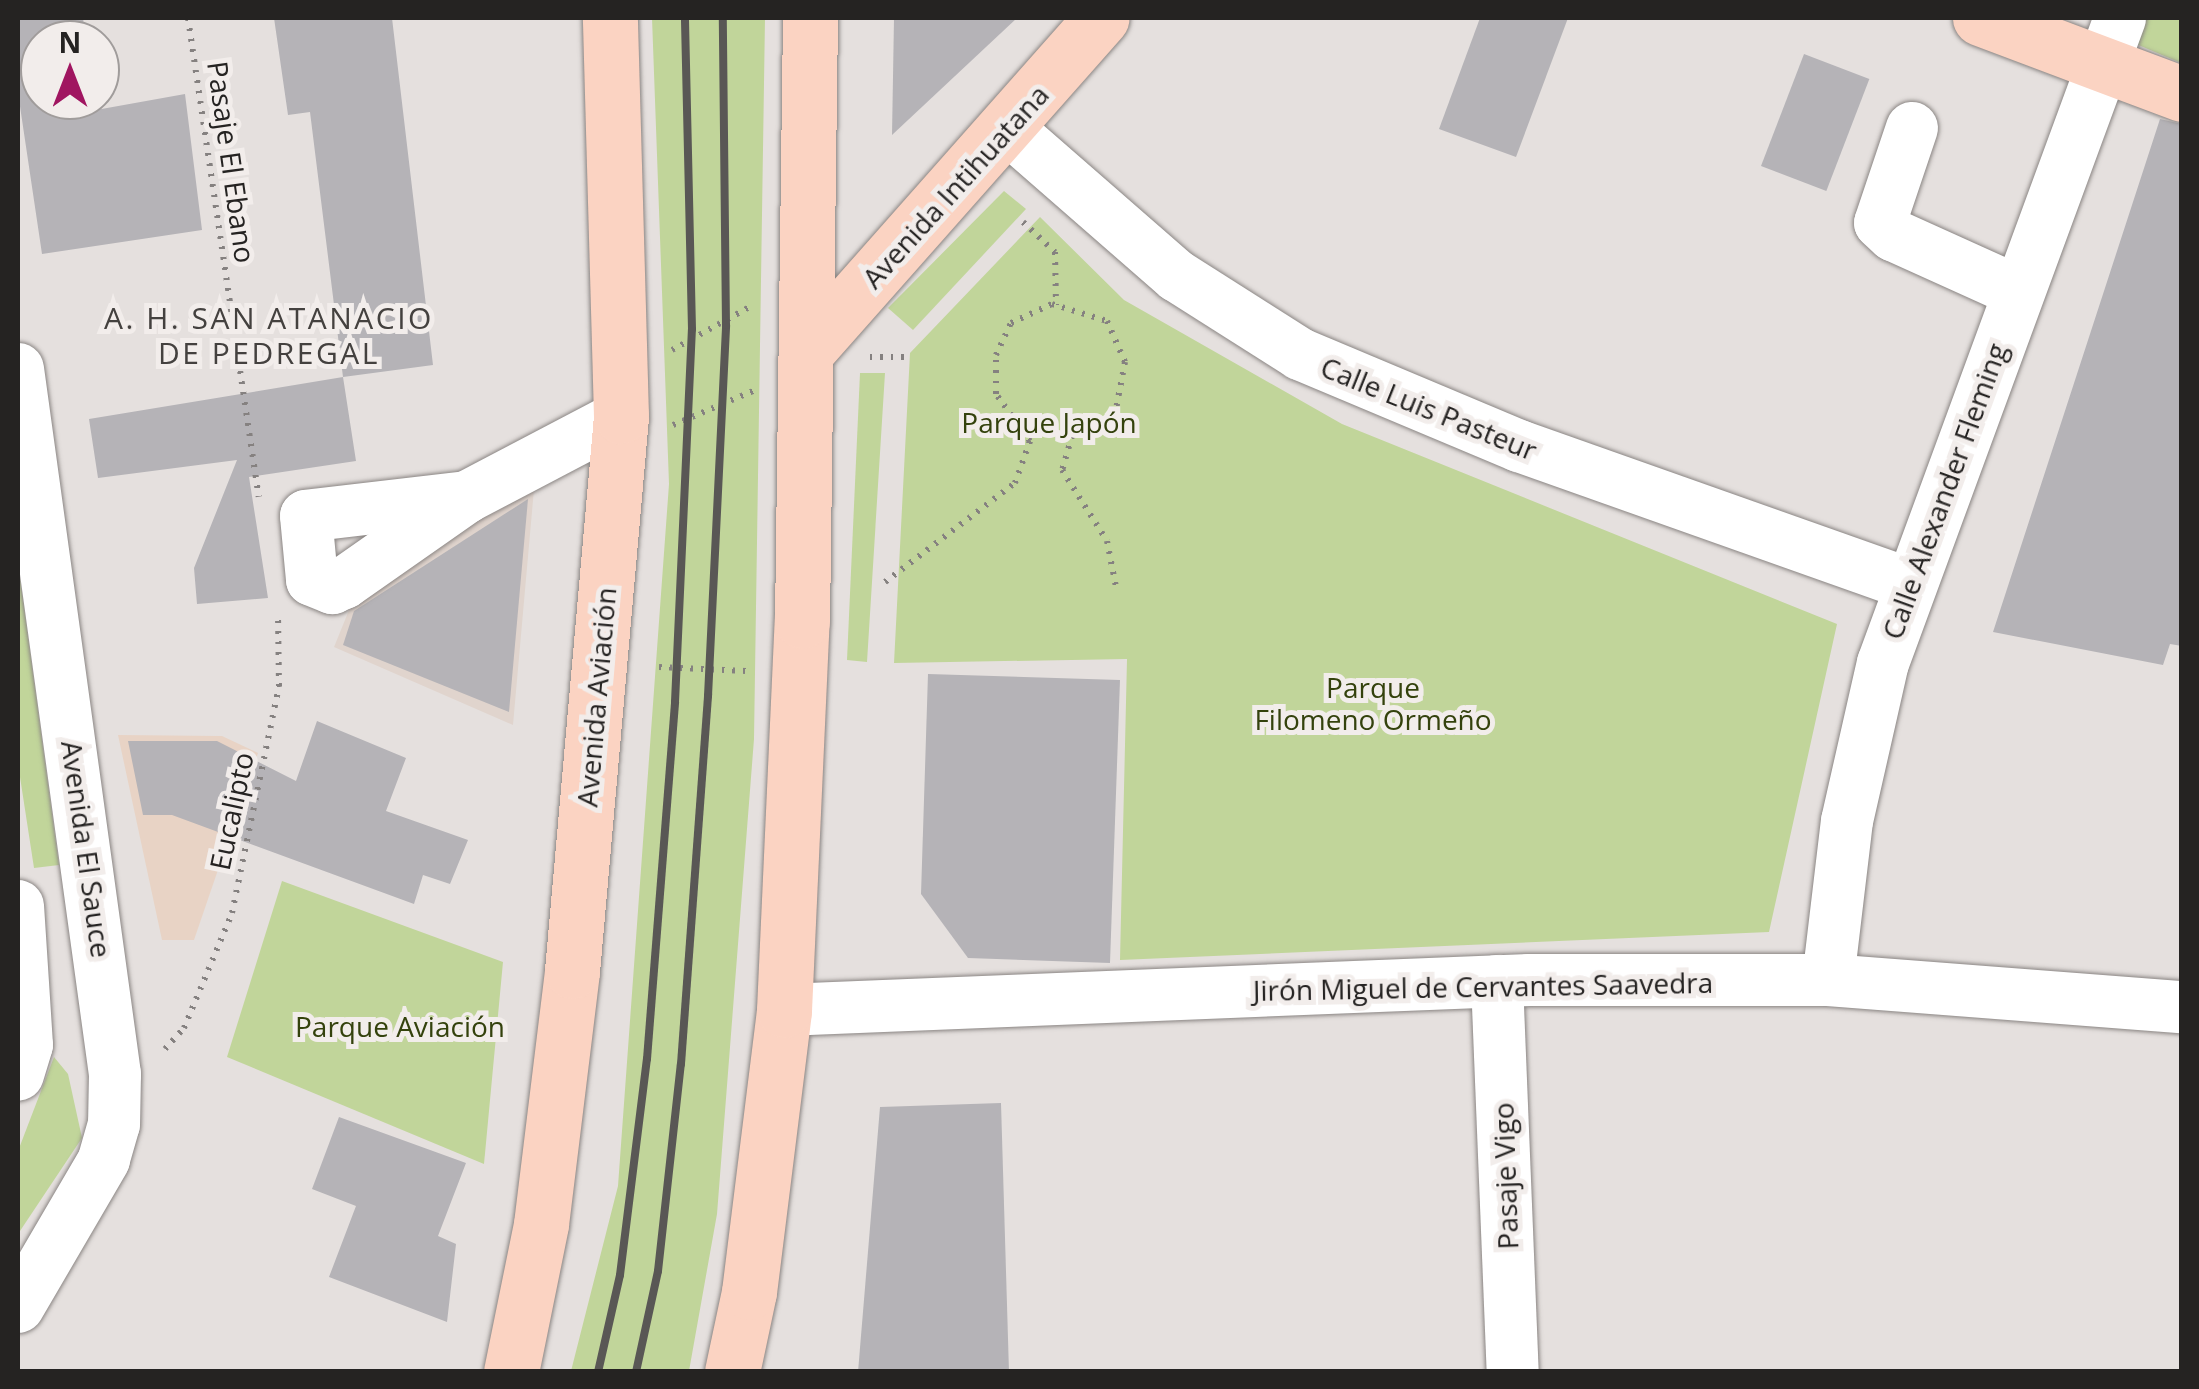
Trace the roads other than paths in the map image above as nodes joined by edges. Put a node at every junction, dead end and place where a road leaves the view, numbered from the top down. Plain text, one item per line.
1 (610, 18) edge
2 (810, 18) edge
3 (1102, 18) edge
4 (1980, 18) edge
5 (2110, 41) edge
6 (2182, 94) edge
7 (1006, 127) junction
8 (1912, 128) dead end
9 (2017, 290) junction
10 (806, 352) junction
11 (18, 369) edge
12 (622, 397) junction
13 (467, 497) dead end
14 (1909, 584) junction
15 (18, 906) edge
16 (102, 946) junction
17 (22, 958) edge
18 (1828, 980) junction
19 (1497, 981) junction
20 (2182, 1006) edge
21 (784, 1010) junction
22 (18, 1075) edge
23 (18, 1307) edge
24 (510, 1372) edge
25 (732, 1372) edge
26 (1513, 1372) edge

1 - 12 main road, Avenida Aviación
2 - 10 main road
3 - 7 main road, Avenida Intihuatana
4 - 5 main road
5 - 6 main road
5 - 9 street, Calle Alexander Fleming
7 - 10 main road, Avenida Intihuatana
7 - 14 street, Calle Luis Pasteur
8 - 9 street
9 - 14 street, Calle Alexander Fleming
10 - 21 main road
11 - 16 street, Avenida El Sauce
12 - 13 street
12 - 24 main road, Avenida Aviación
14 - 18 street, Calle Alexander Fleming
15 - 17 street
16 - 17 street
16 - 23 street, Avenida El Sauce
17 - 22 street
18 - 19 street, Jirón Miguel de Cervantes Saavedra
18 - 20 street, Jirón Miguel de Cervantes Saavedra
19 - 21 street, Jirón Miguel de Cervantes Saavedra
19 - 26 street, Pasaje Vigo
21 - 25 main road

